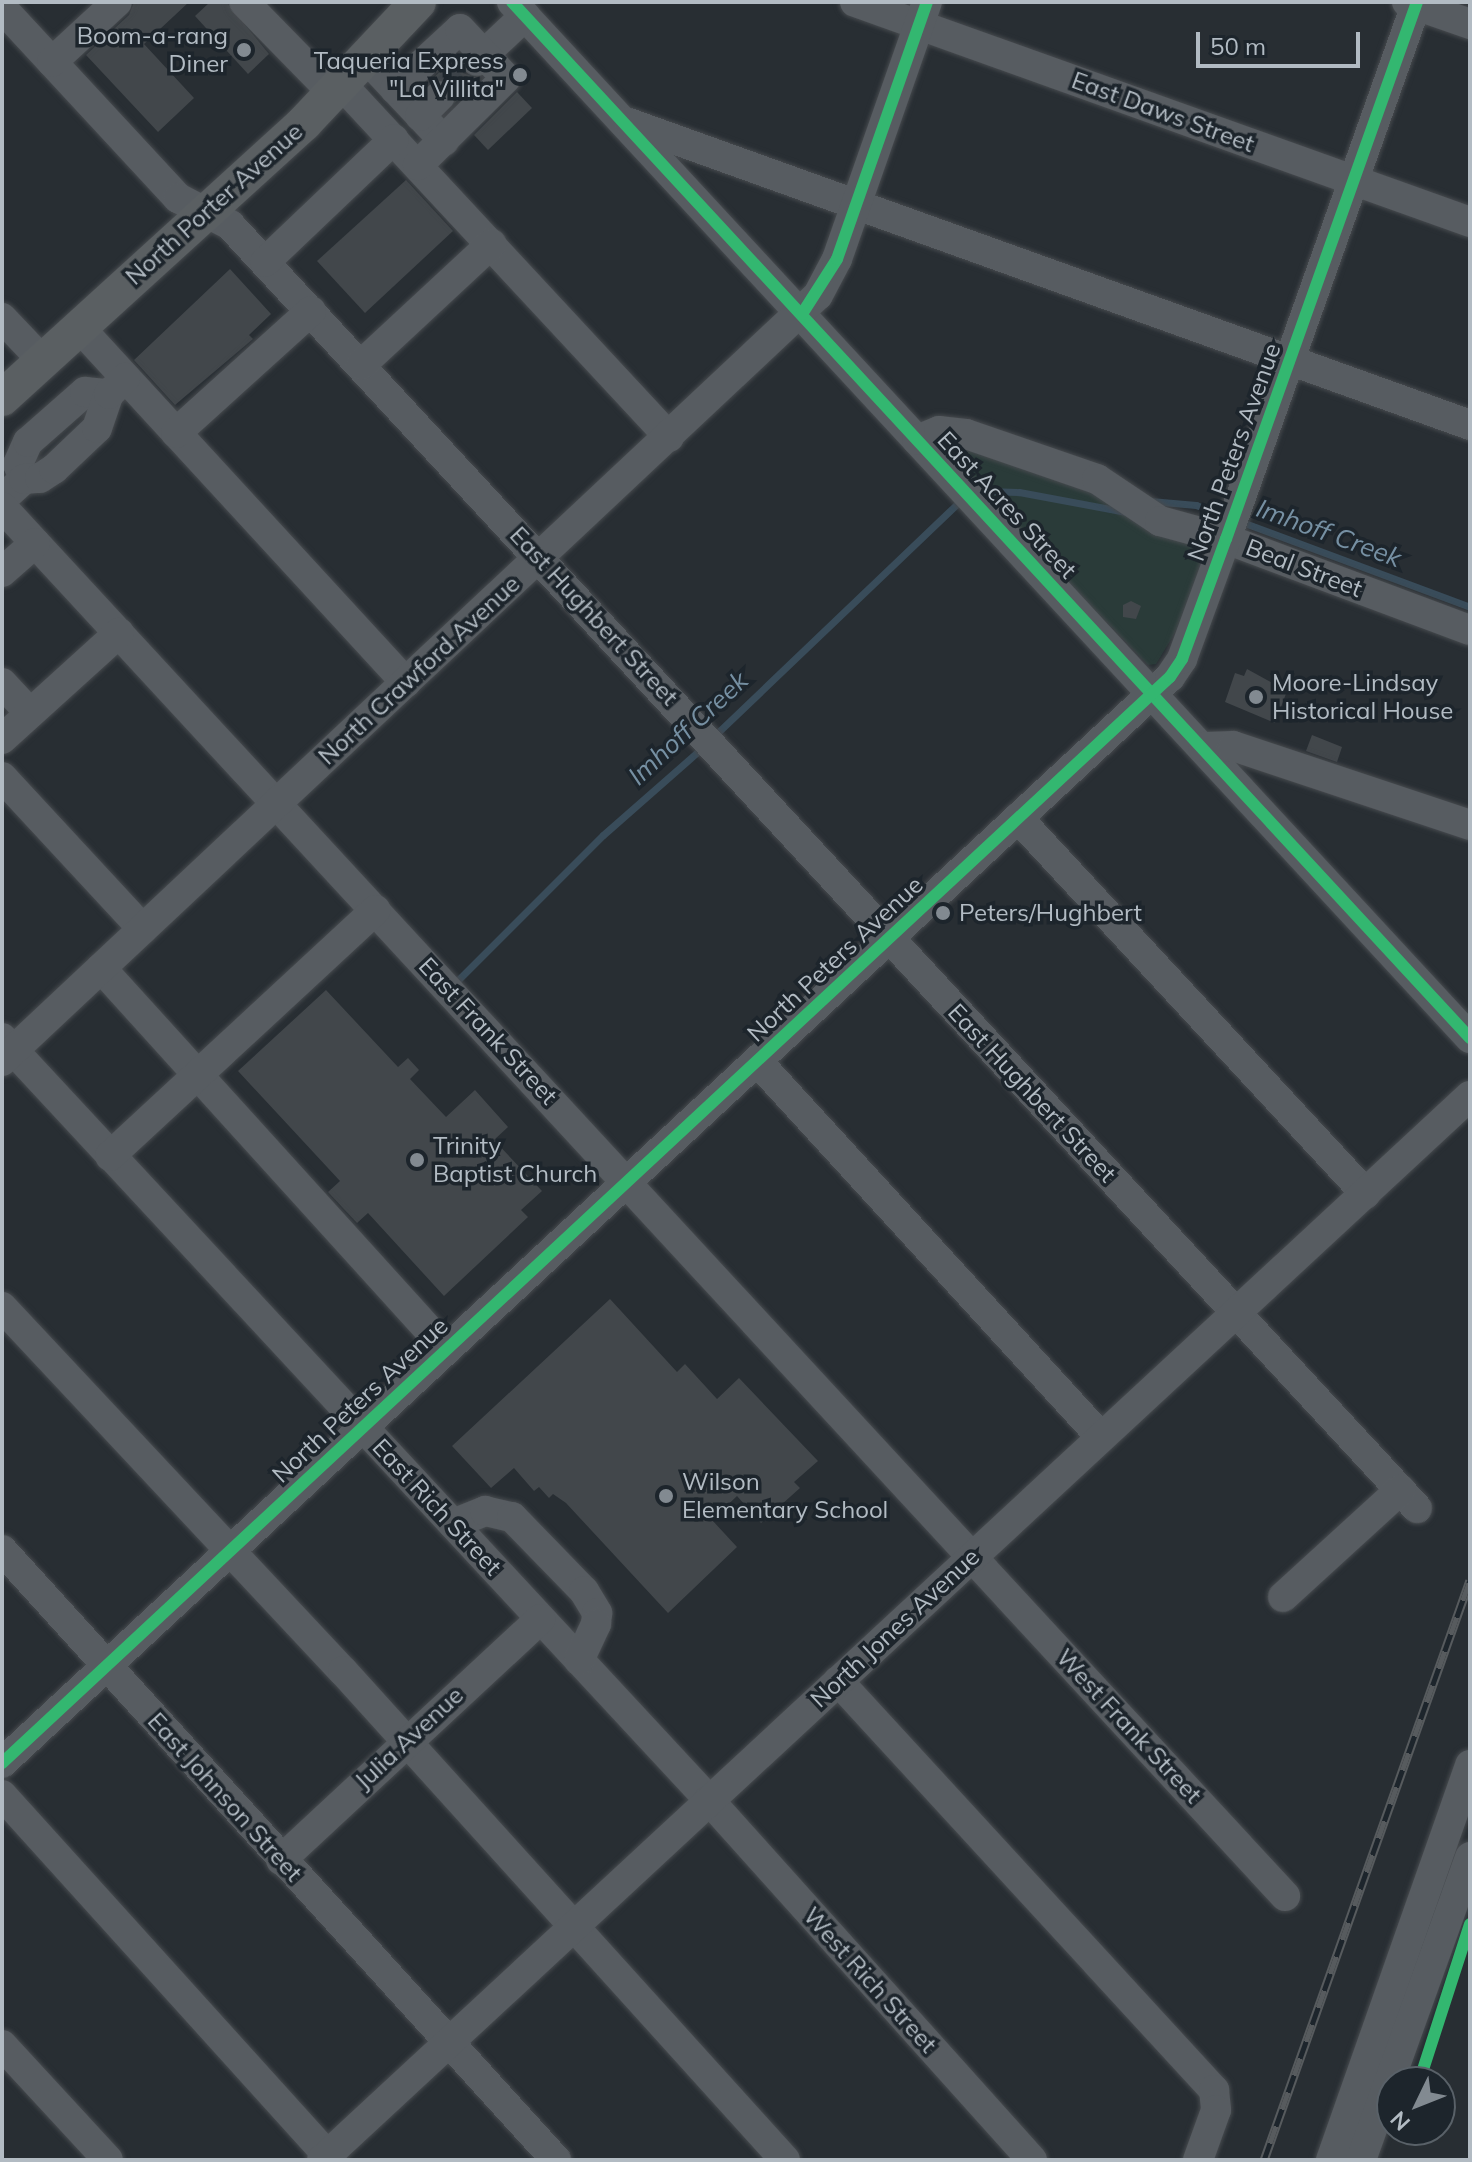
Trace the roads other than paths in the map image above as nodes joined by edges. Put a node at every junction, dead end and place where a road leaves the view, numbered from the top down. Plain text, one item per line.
1 (117, 2) edge
2 (244, 2) edge
3 (418, 2) edge
4 (855, 2) edge
5 (1413, 3) edge
6 (2, 8) edge
7 (518, 9) edge
8 (923, 13) edge
9 (1470, 24) edge
10 (481, 58) junction
11 (368, 60) junction
12 (52, 62) junction
13 (395, 89) junction
14 (338, 90) junction
15 (623, 121) junction
16 (394, 139) junction
17 (444, 141) junction
18 (418, 165) junction
19 (1354, 180) junction
20 (856, 204) junction
21 (205, 211) junction
22 (1470, 222) edge
23 (491, 244) junction
24 (265, 262) junction
25 (311, 311) junction
26 (802, 314) junction
27 (2, 318) edge
28 (79, 327) junction
29 (1290, 360) junction
30 (43, 361) junction
31 (361, 365) junction
32 (117, 386) junction
33 (2, 398) edge
34 (1470, 425) edge
35 (176, 433) junction
36 (669, 437) junction
37 (917, 440) junction
38 (13, 489) edge
39 (2, 507) edge
40 (1231, 524) junction
41 (35, 543) junction
42 (540, 558) junction
43 (2, 572) edge
44 (1470, 630) edge
45 (119, 633) junction
46 (406, 682) junction
47 (2, 683) edge
48 (1153, 694) junction
49 (30, 713) junction
50 (2, 739) edge
51 (1203, 747) junction
52 (2, 777) edge
53 (276, 802) junction
54 (1018, 818) junction
55 (1470, 825) edge
56 (376, 910) junction
57 (143, 929) junction
58 (889, 938) junction
59 (101, 968) junction
60 (1470, 1038) edge
61 (6, 1050) edge
62 (757, 1061) junction
63 (198, 1074) junction
64 (1470, 1096) edge
65 (110, 1156) junction
66 (627, 1182) junction
67 (1366, 1194) junction
68 (2, 1307) edge
69 (1236, 1313) junction
70 (447, 1350) junction
71 (364, 1427) junction
72 (1101, 1437) junction
73 (453, 1524) junction
74 (2, 1550) edge
75 (231, 1551) junction
76 (973, 1556) junction
77 (1283, 1597) dead end
78 (540, 1619) junction
79 (579, 1660) junction
80 (107, 1665) junction
81 (838, 1681) junction
82 (405, 1739) junction
83 (2, 1763) edge
84 (1470, 1765) edge
85 (2, 1795) edge
86 (709, 1800) junction
87 (1470, 1857) edge
88 (281, 1860) junction
89 (1285, 1896) dead end
90 (574, 1926) junction
91 (448, 2043) junction
92 (2, 2045) edge
93 (327, 2158) edge
94 (108, 2160) edge
95 (556, 2160) edge
96 (785, 2160) edge
97 (1032, 2160) edge
98 (1198, 2160) edge
99 (1331, 2160) edge
100 (1361, 2160) edge

1 - 12 street
2 - 14 street
3 - 11 main road, North Porter Avenue
4 - 8 street, East Daws Street
5 - 9 street
5 - 19 street, North Peters Avenue
6 - 12 street, East Hughbert Street
7 - 10 street
7 - 15 street, East Acres Street
8 - 19 street, East Daws Street
8 - 20 street, North Crawford Avenue
10 - 13 street
10 - 17 street
11 - 13 street
11 - 14 main road, North Porter Avenue
12 - 21 street, East Hughbert Street
13 - 17 street
14 - 16 street
14 - 21 main road, North Porter Avenue
15 - 20 street
15 - 26 street, East Acres Street
16 - 18 street
16 - 24 street
17 - 18 street
18 - 23 street
19 - 22 street, East Daws Street
19 - 29 street, North Peters Avenue
20 - 26 street, North Crawford Avenue
20 - 29 street
21 - 24 street, East Hughbert Street
21 - 28 main road, North Porter Avenue
23 - 31 street
23 - 36 street
24 - 25 street, East Hughbert Street
25 - 31 street, East Hughbert Street
25 - 35 street
26 - 36 street, North Crawford Avenue
26 - 37 street, East Acres Street
27 - 30 street
28 - 30 main road, North Porter Avenue
28 - 32 street
29 - 34 street
29 - 40 street, North Peters Avenue
30 - 33 main road, North Porter Avenue
31 - 42 street, East Hughbert Street
32 - 35 street
32 - 38 street
35 - 46 street
36 - 42 street, North Crawford Avenue
37 - 40 street, Beal Street
37 - 48 street, East Acres Street
39 - 41 street, East Frank Street
40 - 44 street, Beal Street
40 - 48 street, North Peters Avenue
41 - 43 street
41 - 45 street, East Frank Street
42 - 46 street, North Crawford Avenue
42 - 58 street, East Hughbert Street
45 - 49 street
45 - 53 street, East Frank Street
46 - 53 street, North Crawford Avenue
47 - 49 street
48 - 51 street, East Acres Street
48 - 54 street, North Peters Avenue
49 - 50 street
51 - 55 street
51 - 60 street, East Acres Street
52 - 57 street
53 - 56 street, East Frank Street
53 - 57 street, North Crawford Avenue
54 - 58 street, North Peters Avenue
54 - 67 street
56 - 63 street
56 - 66 street, East Frank Street
57 - 59 street, North Crawford Avenue
58 - 62 street, North Peters Avenue
58 - 69 street, East Hughbert Street
59 - 61 street, North Crawford Avenue
59 - 63 street
61 - 65 street, East Rich Street
62 - 66 street, North Peters Avenue
62 - 72 street
63 - 65 street
63 - 70 street
64 - 67 street, North Jones Avenue
65 - 71 street, East Rich Street
66 - 70 street, North Peters Avenue
66 - 76 street, East Frank Street
67 - 69 street, North Jones Avenue
68 - 75 street
69 - 72 street, North Jones Avenue
69 - 77 street, East Hughbert Street
70 - 71 street, North Peters Avenue
71 - 73 street, East Rich Street
71 - 75 street, North Peters Avenue
72 - 76 street, North Jones Avenue
73 - 78 street, East Rich Street
73 - 79 street
74 - 80 street, East Johnson Street
75 - 80 street, North Peters Avenue
75 - 82 street
76 - 81 street, North Jones Avenue
76 - 89 street, West Frank Street
78 - 79 street, East Rich Street
78 - 82 street, Julia Avenue
79 - 86 street, East Rich Street
80 - 83 street, North Peters Avenue
80 - 88 street, East Johnson Street
81 - 86 street, North Jones Avenue
81 - 98 street
82 - 88 street, Julia Avenue
82 - 90 street
84 - 99 street
85 - 93 street
86 - 90 street, North Jones Avenue
86 - 97 street, West Rich Street
87 - 100 street
88 - 91 street, East Johnson Street
90 - 91 street, North Jones Avenue
90 - 96 street
91 - 93 street, North Jones Avenue
91 - 95 street, East Johnson Street
92 - 94 street

